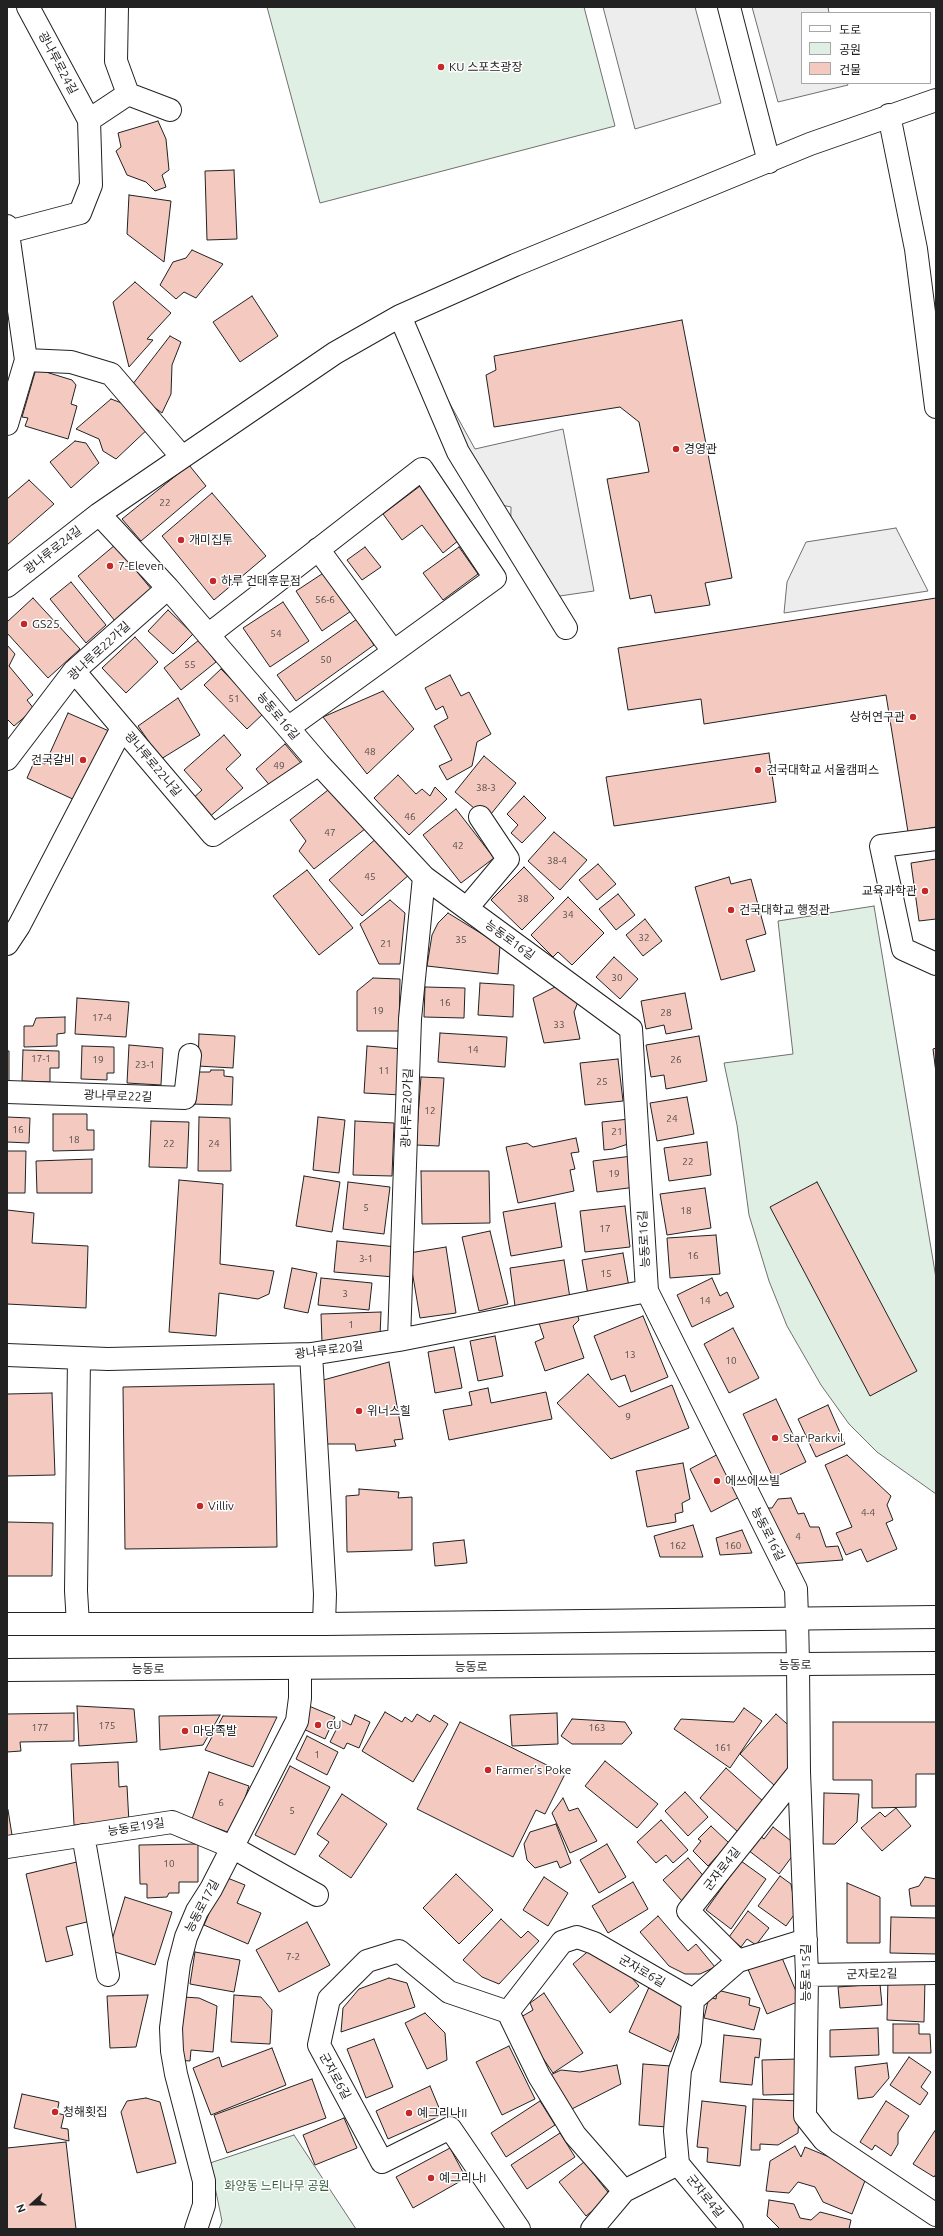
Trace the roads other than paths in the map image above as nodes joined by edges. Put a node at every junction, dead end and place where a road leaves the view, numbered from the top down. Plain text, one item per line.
1 (28, 7) edge
2 (117, 7) edge
3 (729, 7) edge
4 (128, 94) junction
5 (936, 100) edge
6 (170, 110) dead end
7 (889, 114) junction
8 (89, 120) junction
9 (769, 162) junction
10 (8, 229) edge
11 (400, 316) junction
12 (26, 360) junction
13 (936, 408) edge
14 (7, 424) edge
15 (182, 457) junction
16 (99, 514) junction
17 (318, 549) junction
18 (7, 586) edge
19 (168, 588) junction
20 (566, 628) dead end
21 (208, 635) junction
22 (393, 651) junction
23 (74, 671) junction
24 (122, 728) junction
25 (288, 728) junction
26 (7, 759) edge
27 (319, 764) junction
28 (480, 817) dead end
29 (936, 839) edge
30 (424, 877) junction
31 (467, 908) junction
32 (7, 944) edge
33 (936, 964) edge
34 (190, 1055) dead end
35 (7, 1092) edge
36 (647, 1291) junction
37 (399, 1340) junction
38 (311, 1354) junction
39 (7, 1355) edge
40 (79, 1358) junction
41 (797, 1617) junction
42 (936, 1617) edge
43 (7, 1624) edge
44 (78, 1624) junction
45 (324, 1624) junction
46 (936, 1664) edge
47 (798, 1665) junction
48 (300, 1668) junction
49 (7, 1670) edge
50 (799, 1772) junction
51 (83, 1835) junction
52 (7, 1846) edge
53 (232, 1846) junction
54 (317, 1895) dead end
55 (806, 1940) junction
56 (738, 1961) junction
57 (936, 1973) edge
58 (108, 1975) dead end
59 (807, 1975) junction
60 (693, 2000) junction
61 (508, 2012) junction
62 (678, 2164) junction
63 (624, 2191) junction
64 (936, 2215) edge
65 (196, 2229) edge
66 (518, 2229) edge
67 (592, 2229) edge
68 (732, 2229) edge

1 - 8 street, 광나루로24길
2 - 4 street
3 - 9 street
4 - 6 street
4 - 8 street
5 - 7 street, 광나루로24길
7 - 9 street, 광나루로24길
7 - 13 street
8 - 10 street, 광나루로24길
9 - 11 street, 광나루로24길
10 - 12 street
11 - 15 street, 광나루로24길
11 - 20 street
12 - 14 street
12 - 15 street
15 - 16 street, 광나루로24길
16 - 18 street, 광나루로24길
16 - 19 street, 능동로16길
17 - 21 street
17 - 22 street
17 - 22 street
19 - 21 street, 능동로16길
19 - 23 street, 광나루로22가길
21 - 25 street, 능동로16길
22 - 25 street
23 - 24 street
23 - 26 street, 광나루로22가길
24 - 27 street, 광나루로22나길
24 - 32 street, 광나루로22나길
25 - 27 street, 능동로16길
27 - 30 street, 능동로16길
28 - 31 street
29 - 33 street
30 - 31 street, 능동로16길
30 - 37 street, 광나루로20가길
31 - 36 street, 능동로16길
34 - 35 street, 광나루로22길
36 - 37 street, 광나루로20길
36 - 41 street, 능동로16길
37 - 38 street, 광나루로20길
38 - 40 street, 광나루로20길
38 - 45 street
39 - 40 street, 광나루로20길
40 - 44 street
41 - 42 street
41 - 45 street
41 - 47 street, 능동로16길
43 - 44 street
44 - 45 street
46 - 47 street, 능동로
47 - 48 street, 능동로
47 - 50 street, 능동로15길
48 - 49 street, 능동로
48 - 53 street, 능동로17길
50 - 55 street, 능동로15길
50 - 56 street, 군자로4길
51 - 52 street, 능동로19길
51 - 53 street, 능동로19길
51 - 58 street
53 - 54 street, 능동로19길
53 - 65 street, 능동로17길
55 - 56 street
55 - 59 street, 능동로15길
56 - 60 street
57 - 59 street, 군자로2길
59 - 64 street, 능동로15길
60 - 61 street, 군자로6길
60 - 62 street, 군자로4길
61 - 63 street
61 - 66 street, 군자로6길
62 - 63 street, 군자로4길
62 - 68 street, 군자로4길
63 - 67 street, 군자로4길

